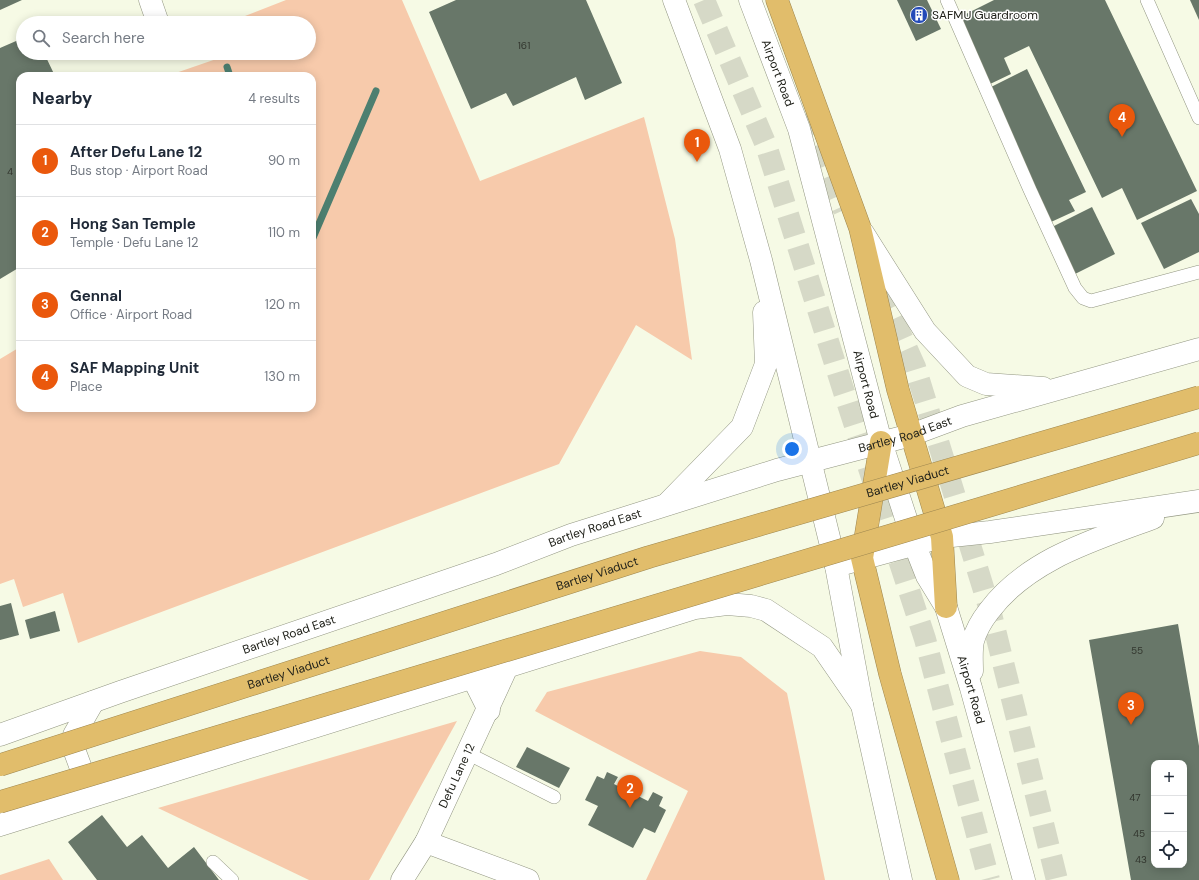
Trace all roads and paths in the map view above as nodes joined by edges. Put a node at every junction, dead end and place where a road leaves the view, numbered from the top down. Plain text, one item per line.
1 (150, 0) edge
2 (674, 0) edge
3 (750, 0) edge
4 (776, 0) edge
5 (947, 0) edge
6 (1147, 0) edge
7 (156, 16) edge
8 (1199, 118) edge
9 (860, 228) junction
10 (761, 260) junction
11 (1199, 272) edge
12 (1199, 349) edge
13 (1059, 389) junction
14 (1199, 397) edge
15 (911, 435) junction
16 (881, 442) junction
17 (1199, 443) edge
18 (811, 461) junction
19 (1195, 502) edge
20 (665, 507) junction
21 (942, 537) junction
22 (914, 543) junction
23 (862, 558) junction
24 (836, 566) junction
25 (946, 607) junction
26 (507, 667) junction
27 (473, 678) junction
28 (971, 688) junction
29 (93, 702) junction
30 (862, 705) junction
31 (489, 710) junction
32 (0, 735) edge
33 (467, 753) junction
34 (0, 765) edge
35 (109, 790) junction
36 (554, 797) dead end
37 (0, 802) edge
38 (0, 825) edge
39 (426, 842) junction
40 (213, 862) dead end
41 (232, 880) edge
42 (402, 880) edge
43 (528, 880) edge
44 (902, 880) edge
45 (948, 880) edge
46 (1024, 880) edge

1 - 7 main road
2 - 10 main road
3 - 16 main road, Airport Road
4 - 9 highway
5 - 11 lane
6 - 8 lane
9 - 13 main road
9 - 15 highway
10 - 18 main road
10 - 20 main road
12 - 13 main road, Bartley Road East
13 - 15 main road, Bartley Road East
14 - 34 highway, Bartley Viaduct, bridge
15 - 16 main road, Bartley Road East
15 - 21 highway
16 - 18 main road, Bartley Road East
16 - 22 main road, Airport Road
16 - 23 highway
17 - 37 highway, bridge
18 - 20 main road, Bartley Road East
18 - 24 main road
19 - 21 main road
19 - 28 main road
20 - 29 main road, Bartley Road East
21 - 22 main road
21 - 25 highway
22 - 23 main road
22 - 25 main road, Airport Road
23 - 24 main road
23 - 45 highway
24 - 30 main road
25 - 28 main road, Airport Road
26 - 27 main road
26 - 30 main road
26 - 31 main road, Defu Lane 12
27 - 31 main road
27 - 35 main road
28 - 46 main road, Airport Road
29 - 32 main road, Bartley Road East
29 - 35 main road
30 - 44 main road
31 - 33 main road, Defu Lane 12
33 - 36 lane
33 - 39 main road, Defu Lane 12
35 - 38 main road
39 - 42 main road, Defu Lane 12
39 - 43 main road
40 - 41 lane

